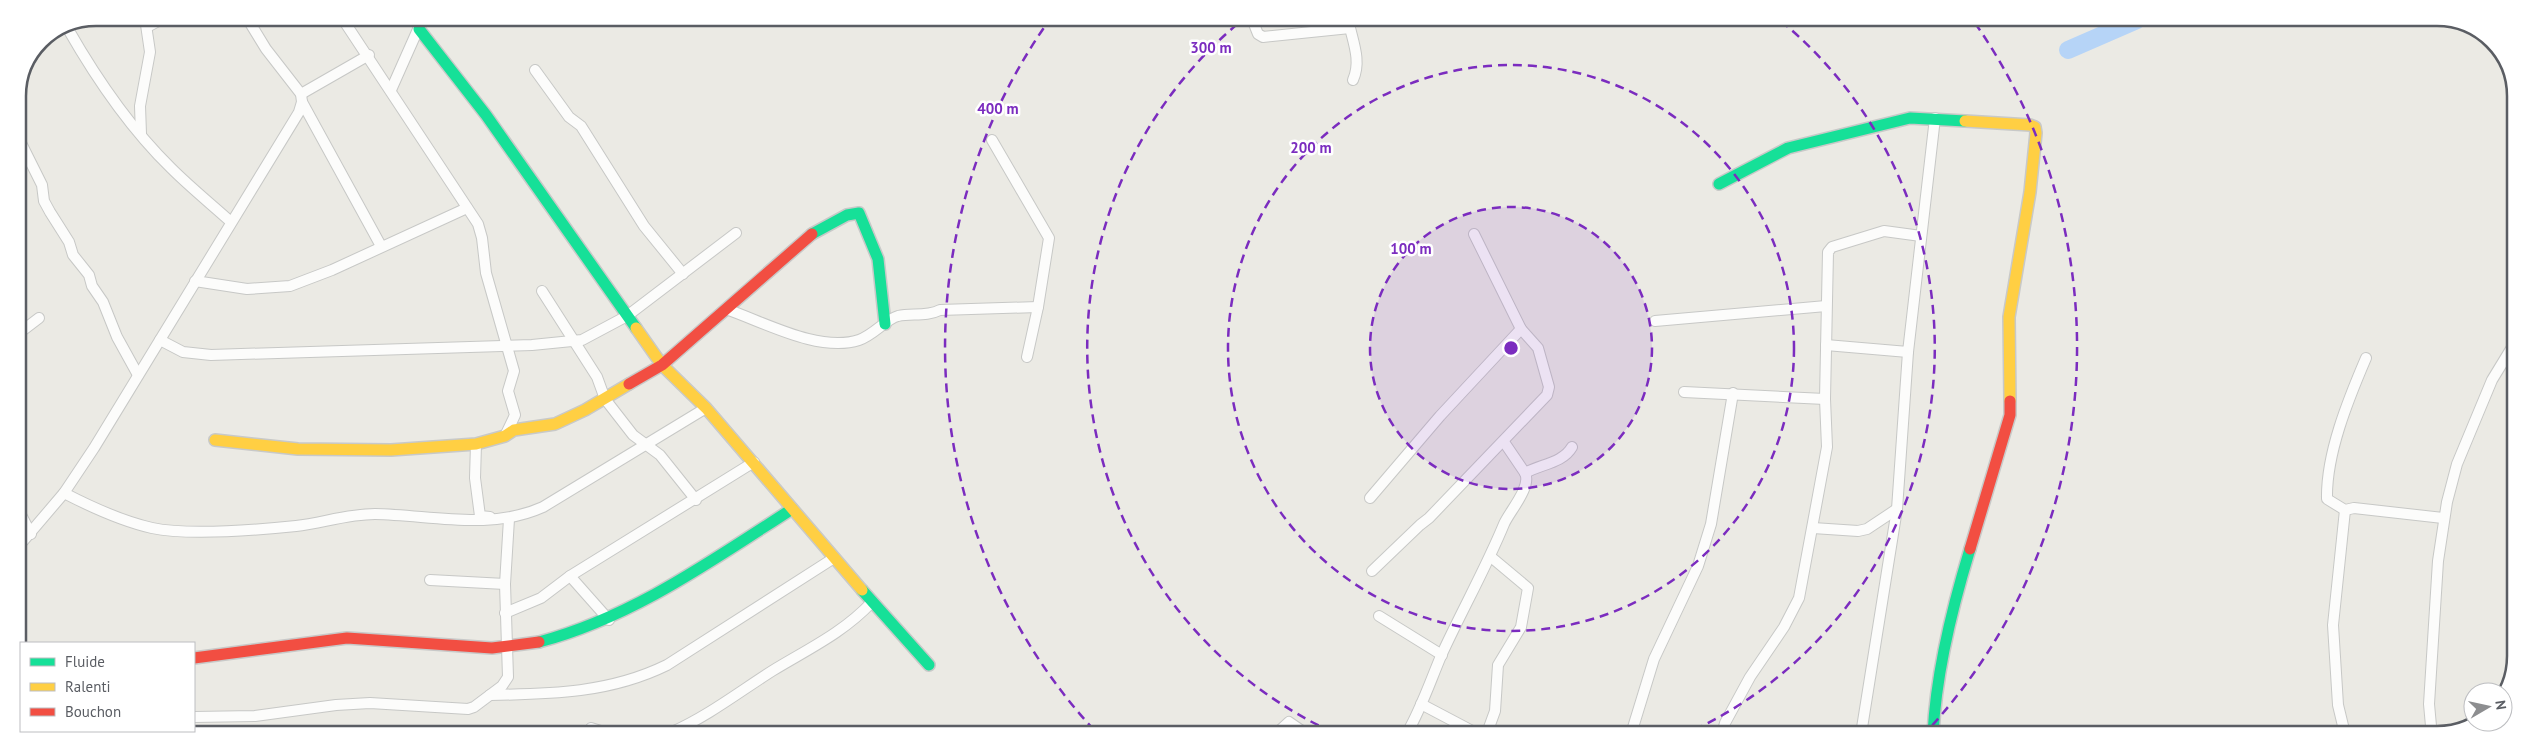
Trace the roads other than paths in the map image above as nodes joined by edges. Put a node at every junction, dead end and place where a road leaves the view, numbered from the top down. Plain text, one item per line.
1 (147, 26) edge
2 (252, 26) edge
3 (348, 26) edge
4 (420, 26) edge
5 (423, 26) edge
6 (1255, 26) edge
7 (1336, 26) edge
8 (1349, 26) edge
9 (70, 32) edge
10 (369, 55) junction
11 (535, 70) dead end
12 (1353, 80) dead end
13 (391, 90) junction
14 (302, 98) junction
15 (1934, 118) junction
16 (141, 134) junction
17 (992, 140) dead end
18 (26, 153) edge
19 (1719, 184) dead end
20 (467, 208) junction
21 (231, 222) junction
22 (736, 233) dead end
23 (1474, 234) dead end
24 (1921, 236) junction
25 (381, 246) junction
26 (683, 274) junction
27 (196, 281) junction
28 (542, 291) dead end
29 (1826, 306) junction
30 (1038, 307) junction
31 (726, 309) junction
32 (627, 316) junction
33 (39, 318) dead end
34 (1656, 321) dead end
35 (885, 324) junction
36 (26, 328) edge
37 (1521, 329) junction
38 (160, 340) junction
39 (574, 342) junction
40 (1826, 345) junction
41 (508, 346) junction
42 (1908, 352) junction
43 (2507, 355) edge
44 (1027, 357) dead end
45 (2366, 358) dead end
46 (662, 365) junction
47 (138, 375) junction
48 (1684, 392) dead end
49 (1733, 393) junction
50 (604, 399) junction
51 (1825, 399) junction
52 (706, 408) junction
53 (505, 436) junction
54 (215, 440) dead end
55 (1504, 442) junction
56 (476, 444) junction
57 (648, 445) junction
58 (1572, 446) dead end
59 (754, 462) junction
60 (1525, 473) junction
61 (64, 493) junction
62 (1370, 498) dead end
63 (696, 500) junction
64 (792, 509) junction
65 (1897, 509) junction
66 (2345, 510) junction
67 (2443, 518) junction
68 (509, 519) junction
69 (26, 524) edge
70 (1813, 528) junction
71 (31, 534) junction
72 (26, 539) edge
73 (1491, 557) junction
74 (834, 558) junction
75 (1372, 571) dead end
76 (570, 576) junction
77 (430, 580) dead end
78 (505, 584) junction
79 (872, 602) junction
80 (505, 613) junction
81 (1379, 616) dead end
82 (609, 620) junction
83 (507, 648) junction
84 (1442, 655) junction
85 (195, 658) edge
86 (929, 665) dead end
87 (490, 695) junction
88 (1421, 704) junction
89 (195, 717) edge
90 (684, 726) edge
91 (1285, 726) edge
92 (1295, 726) edge
93 (1410, 726) edge
94 (1463, 726) edge
95 (1490, 726) edge
96 (1633, 726) edge
97 (1724, 726) edge
98 (1862, 726) edge
99 (1933, 726) edge
100 (2343, 726) edge
101 (2431, 726) dead end

1 - 16 street
2 - 14 street
3 - 10 street
4 - 13 street
5 - 32 street
6 - 7 street
8 - 12 street
9 - 16 street
10 - 13 street
10 - 14 street
11 - 26 street
13 - 20 street
14 - 21 street
14 - 25 street
15 - 19 street
15 - 24 street
15 - 99 street
16 - 21 street
17 - 30 street
18 - 47 street
20 - 25 street
20 - 41 street
21 - 27 street
22 - 26 street
23 - 37 street
24 - 29 street
24 - 42 street
25 - 27 street
26 - 32 street
27 - 38 street
28 - 39 street
29 - 34 street
29 - 40 street
30 - 35 street
30 - 44 street
31 - 35 street
31 - 35 street
31 - 46 street
32 - 39 street
32 - 46 street
33 - 36 street
37 - 55 street
37 - 62 street
38 - 41 street
38 - 47 street
39 - 41 street
39 - 50 street
40 - 42 street
40 - 51 street
41 - 53 street
42 - 65 street
43 - 67 street
45 - 66 street
46 - 50 street
46 - 52 street
47 - 61 street
48 - 49 street
49 - 51 street
49 - 96 street
50 - 53 street
50 - 57 street
51 - 70 street
52 - 57 street
52 - 59 street
53 - 56 street
54 - 56 street
55 - 60 street
55 - 75 street
56 - 68 street
57 - 63 street
57 - 68 street
58 - 60 street
59 - 63 street
59 - 64 street
60 - 73 street
61 - 68 street
61 - 71 street
63 - 76 street
64 - 74 street
64 - 82 street
65 - 70 street
65 - 98 street
66 - 67 street
66 - 100 street
67 - 101 street
68 - 78 street
69 - 71 street
70 - 97 street
71 - 72 street
73 - 84 street
73 - 95 street
74 - 79 street
74 - 87 street
76 - 80 street
76 - 82 street
77 - 78 street
78 - 80 street
79 - 86 street
79 - 90 street
80 - 83 street
81 - 84 street
82 - 83 street
83 - 85 street
83 - 87 street
84 - 88 street
87 - 89 street
88 - 93 street
88 - 94 street
91 - 92 street

